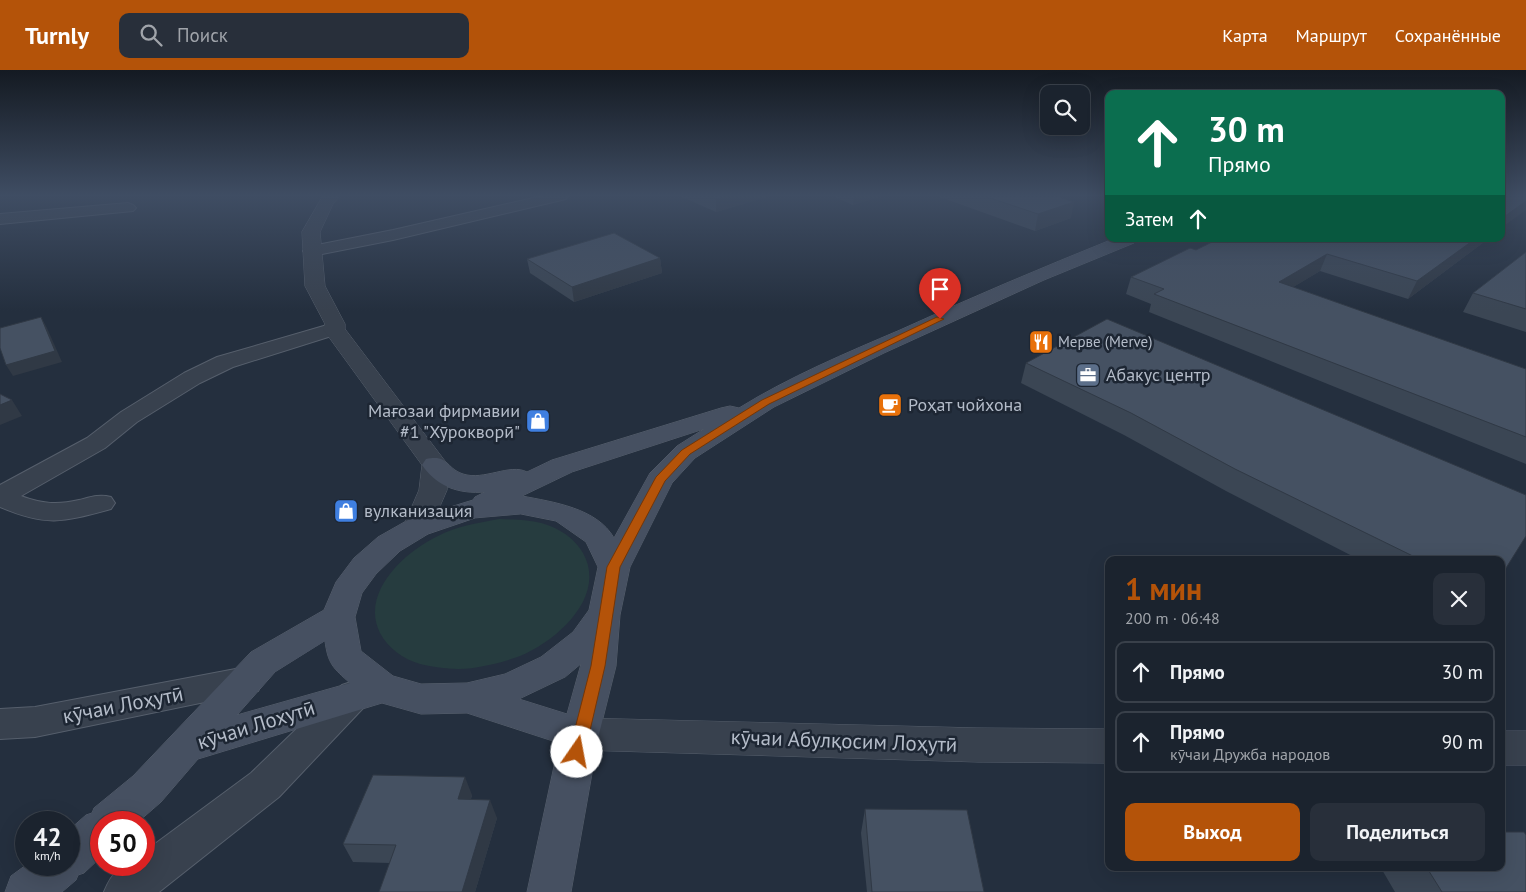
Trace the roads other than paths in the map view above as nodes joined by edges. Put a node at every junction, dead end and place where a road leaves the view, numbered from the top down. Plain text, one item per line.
1 (315, 234) edge
2 (396, 234) edge
3 (312, 242) junction
4 (1121, 242) edge
5 (334, 330) junction
6 (765, 402) junction
7 (434, 465) junction
8 (562, 466) junction
9 (0, 496) edge
10 (101, 503) dead end
11 (472, 509) junction
12 (418, 527) junction
13 (614, 567) junction
14 (605, 613) junction
15 (338, 616) junction
16 (246, 681) junction
17 (368, 692) junction
18 (467, 698) junction
19 (0, 724) edge
20 (580, 734) junction
21 (1105, 746) edge
22 (183, 748) junction
23 (1505, 748) edge
24 (1526, 748) edge
25 (122, 811) edge
26 (90, 839) edge
27 (80, 848) edge
28 (47, 876) edge
29 (27, 892) edge
30 (125, 892) edge
31 (549, 892) edge

1 - 3 street
2 - 3 street
3 - 5 street
4 - 6 main road
5 - 7 street
5 - 9 street
6 - 8 main road
6 - 13 main road
7 - 8 main road
7 - 12 street
8 - 11 main road
9 - 10 street
11 - 12 main road
11 - 13 main road
12 - 15 main road
13 - 14 main road
14 - 18 main road
14 - 20 main road
15 - 16 main road
15 - 17 main road
16 - 19 street, кӯчаи Лоҳутӣ
16 - 22 main road
17 - 18 main road
17 - 22 main road, кӯчаи Лохутӣ
17 - 30 street
18 - 20 main road
20 - 21 street, кӯчаи Абулқосим Лоҳутӣ
20 - 31 main road
22 - 25 main road, кӯчаи Лохутӣ
23 - 24 street
26 - 27 main road
28 - 29 main road

